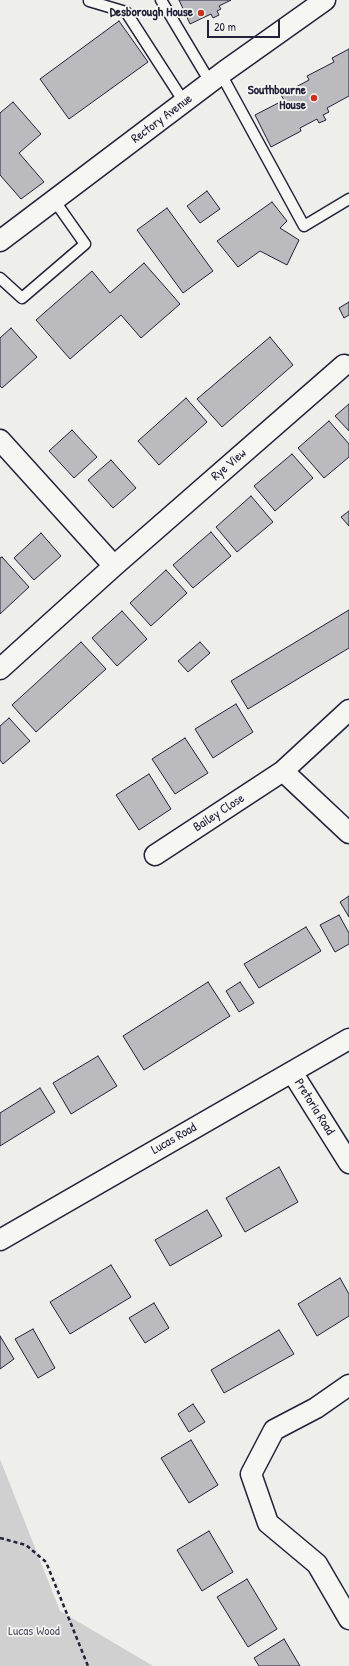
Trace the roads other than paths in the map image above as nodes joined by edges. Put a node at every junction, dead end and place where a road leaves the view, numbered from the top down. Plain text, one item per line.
1 (160, 0) edge
2 (326, 0) edge
3 (89, 1) dead end
4 (216, 78) junction
5 (184, 102) junction
6 (349, 199) edge
7 (54, 200) junction
8 (0, 240) edge
9 (0, 278) edge
10 (344, 365) dead end
11 (0, 440) edge
12 (114, 566) junction
13 (0, 669) edge
14 (349, 710) edge
15 (283, 771) junction
16 (349, 833) edge
17 (155, 856) dead end
18 (349, 1039) edge
19 (292, 1072) junction
20 (349, 1163) edge
21 (0, 1240) edge
22 (349, 1385) edge
23 (349, 1619) edge

1 - 4 lane
2 - 4 street, Rectory Avenue
3 - 5 lane
4 - 5 street, Rectory Avenue
4 - 6 lane
5 - 7 street, Rectory Avenue
7 - 8 street, Rectory Avenue
7 - 9 lane
10 - 12 street, Rye View
11 - 12 street
12 - 13 street, Rye View
14 - 15 street, Bailey Close
15 - 16 street
15 - 17 street, Bailey Close
18 - 19 street, Lucas Road
19 - 20 street, Pretoria Road
19 - 21 street, Lucas Road
22 - 23 street

